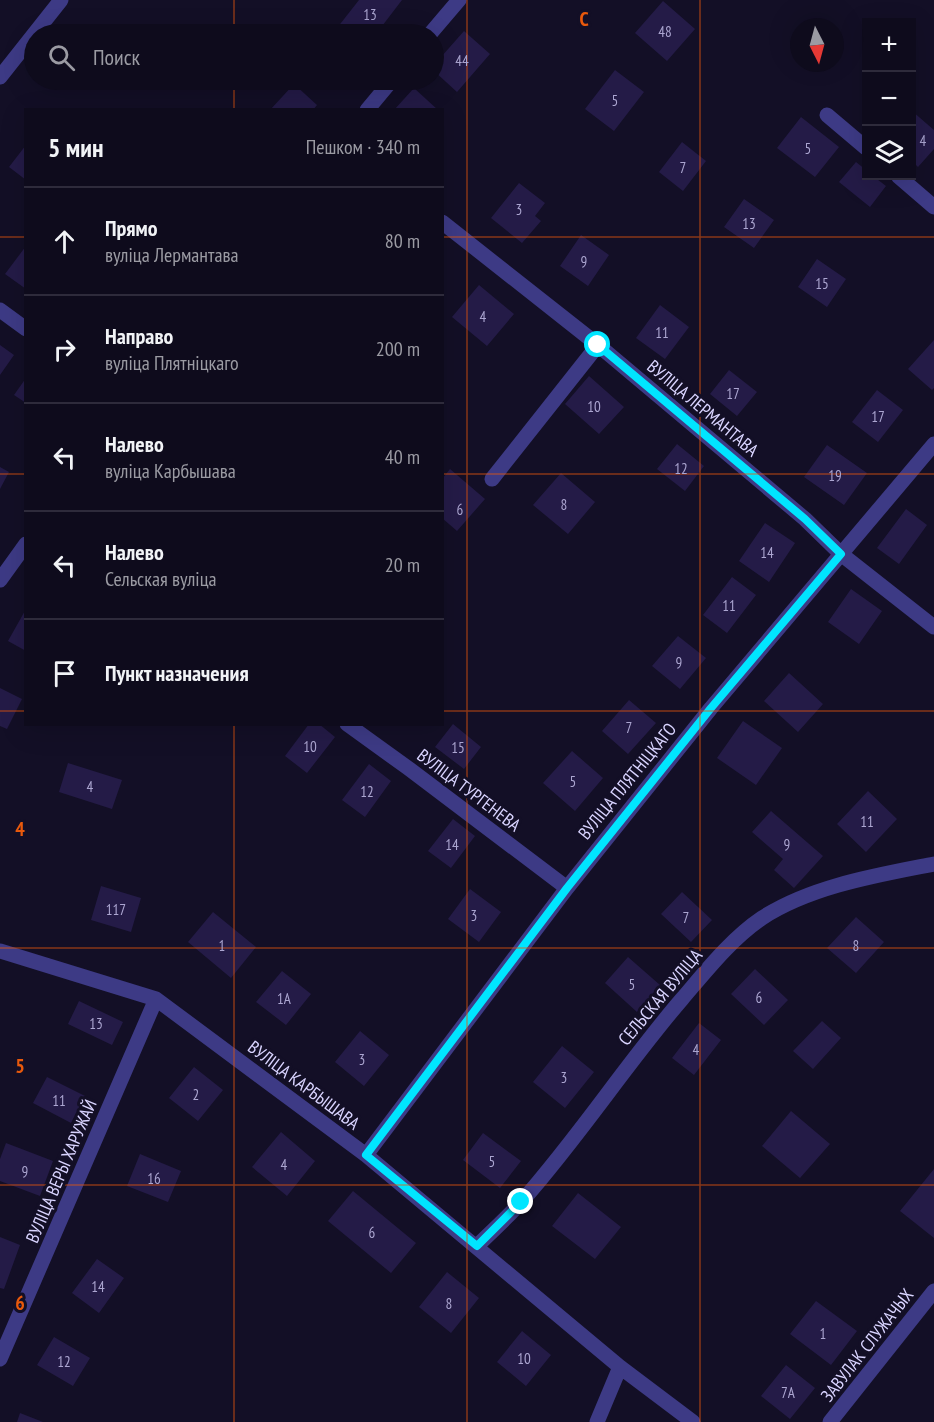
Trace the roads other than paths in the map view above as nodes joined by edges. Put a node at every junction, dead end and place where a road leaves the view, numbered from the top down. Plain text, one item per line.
1 (62, 0) edge
2 (459, 0) edge
3 (43, 24) edge
4 (439, 24) edge
5 (24, 47) edge
6 (0, 77) edge
7 (384, 90) edge
8 (369, 108) edge
9 (827, 115) dead end
10 (862, 144) edge
11 (903, 180) edge
12 (934, 207) edge
13 (444, 224) edge
14 (0, 310) edge
15 (24, 328) edge
16 (598, 345) junction
17 (934, 444) edge
18 (492, 479) dead end
19 (24, 547) edge
20 (841, 554) junction
21 (0, 580) edge
22 (934, 627) edge
23 (350, 726) edge
24 (934, 864) edge
25 (567, 888) junction
26 (0, 951) edge
27 (156, 999) junction
28 (366, 1155) junction
29 (477, 1246) junction
30 (934, 1292) edge
31 (0, 1359) edge
32 (620, 1366) junction
33 (597, 1422) edge
34 (693, 1422) edge
35 (830, 1422) edge

1 - 3 street
2 - 4 street
5 - 6 street
7 - 8 street
9 - 10 street
11 - 12 street
13 - 16 street, ВУЛІЦА ЛЕРМАНТАВА
14 - 15 street
16 - 18 street
16 - 20 street, ВУЛІЦА ЛЕРМАНТАВА
17 - 20 street, ВУЛІЦА ПЛЯТНІЦКАГО
19 - 21 street
20 - 22 street, ВУЛІЦА ЛЕРМАНТАВА
20 - 25 street, ВУЛІЦА ПЛЯТНІЦКАГО
23 - 25 street, ВУЛІЦА ТУРГЕНЕВА
24 - 29 street, СЕЛЬСКАЯ ВУЛІЦА
25 - 28 street, ВУЛІЦА ПЛЯТНІЦКАГО
26 - 27 street, ВУЛІЦА КАРБЫШАВА
27 - 28 street, ВУЛІЦА КАРБЫШАВА
27 - 31 street, ВУЛІЦА ВЕРЫ ХАРУЖАЙ
28 - 29 street, ВУЛІЦА КАРБЫШАВА
29 - 32 street, ВУЛІЦА КАРБЫШАВА
30 - 35 street, ЗАВУЛАК СЛУЖАЧЫХ
32 - 33 street
32 - 34 street, ВУЛІЦА КАРБЫШАВА

